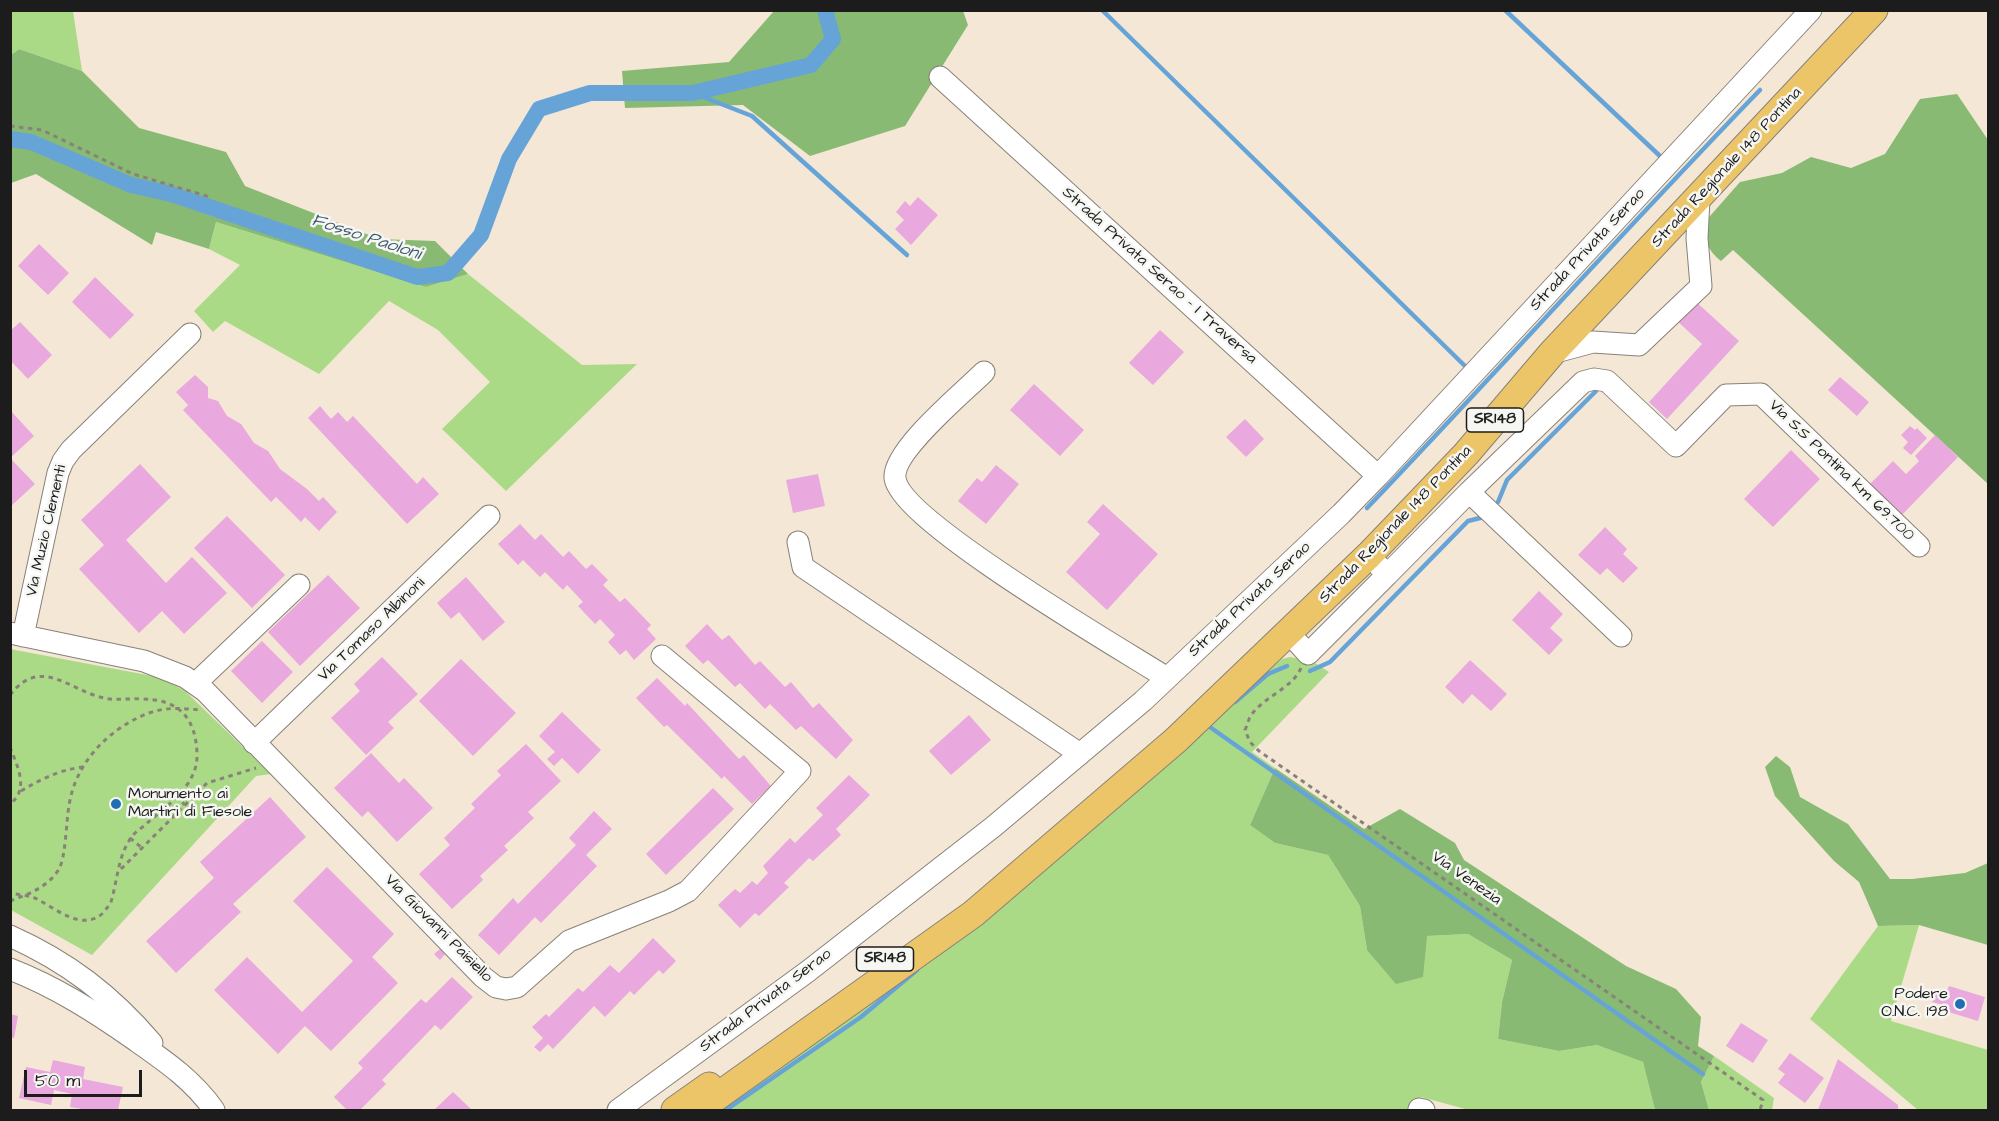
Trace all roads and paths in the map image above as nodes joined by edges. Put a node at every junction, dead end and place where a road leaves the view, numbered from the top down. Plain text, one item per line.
1 (1811, 10) edge
2 (1874, 10) edge
3 (939, 76) dead end
4 (10, 126) edge
5 (210, 197) dead end
6 (1699, 199) junction
7 (190, 334) dead end
8 (1552, 353) junction
9 (984, 372) dead end
10 (1378, 476) junction
11 (1469, 492) junction
12 (489, 516) dead end
13 (798, 542) dead end
14 (1918, 546) dead end
15 (1368, 555) junction
16 (1388, 575) junction
17 (299, 585) dead end
18 (1289, 633) junction
19 (17, 635) edge
20 (1621, 636) dead end
21 (1308, 654) junction
22 (662, 656) dead end
23 (1167, 678) junction
24 (195, 684) junction
25 (10, 695) edge
26 (179, 708) junction
27 (201, 711) dead end
28 (254, 743) junction
29 (10, 747) edge
30 (1080, 754) junction
31 (266, 765) dead end
32 (83, 767) junction
33 (21, 791) junction
34 (177, 796) junction
35 (10, 804) edge
36 (185, 804) junction
37 (1095, 809) junction
38 (130, 838) junction
39 (142, 848) junction
40 (119, 871) junction
41 (44, 880) dead end
42 (49, 882) junction
43 (10, 893) edge
44 (24, 896) junction
45 (10, 901) edge
46 (10, 936) edge
47 (10, 969) edge
48 (172, 1066) junction
49 (214, 1110) edge
50 (618, 1110) edge
51 (675, 1110) edge
52 (698, 1110) edge
53 (1760, 1110) edge

1 - 10 street, Strada Privata Serao
2 - 6 main road, Strada Regionale 148 Pontina / SR148
3 - 10 street, Strada Privata Serao - I Traversa
4 - 5 path
6 - 8 main road, Strada Regionale 148 Pontina / SR148
6 - 8 street
7 - 19 street, Via Muzio Clementi
8 - 15 main road, Strada Regionale 148 Pontina / SR148
9 - 23 street
10 - 23 street, Strada Privata Serao
11 - 14 street, Via S.S Pontina km 69.700
11 - 16 street, Via S.S Pontina km 69.700
11 - 20 street
12 - 28 street, Via Tomaso Albinoni
13 - 30 street
15 - 16 street
15 - 18 main road, Strada Regionale 148 Pontina / SR148
16 - 21 street, Via S.S Pontina km 69.700
17 - 24 street
18 - 21 street
18 - 37 main road, Strada Regionale 148 Pontina / SR148
19 - 24 street, Via Giovanni Paisiello
21 - 53 path, Via Venezia
22 - 28 street, Via Giovanni Paisiello
23 - 30 street, Strada Privata Serao
24 - 28 street, Via Giovanni Paisiello
25 - 26 path
26 - 27 path
26 - 32 path
26 - 34 path
29 - 33 path
30 - 50 street, Strada Privata Serao
31 - 36 path
32 - 33 path
32 - 42 path
33 - 35 path
34 - 36 path
34 - 38 path
36 - 39 path
37 - 51 main road, Strada Regionale 148 Pontina / SR148
37 - 52 main road, Strada Regionale 148 Pontina / SR148
38 - 39 path
38 - 40 path
39 - 40 path
40 - 44 path
41 - 42 path
42 - 44 path
43 - 44 path
44 - 45 path
46 - 48 street
47 - 48 street
48 - 49 street

